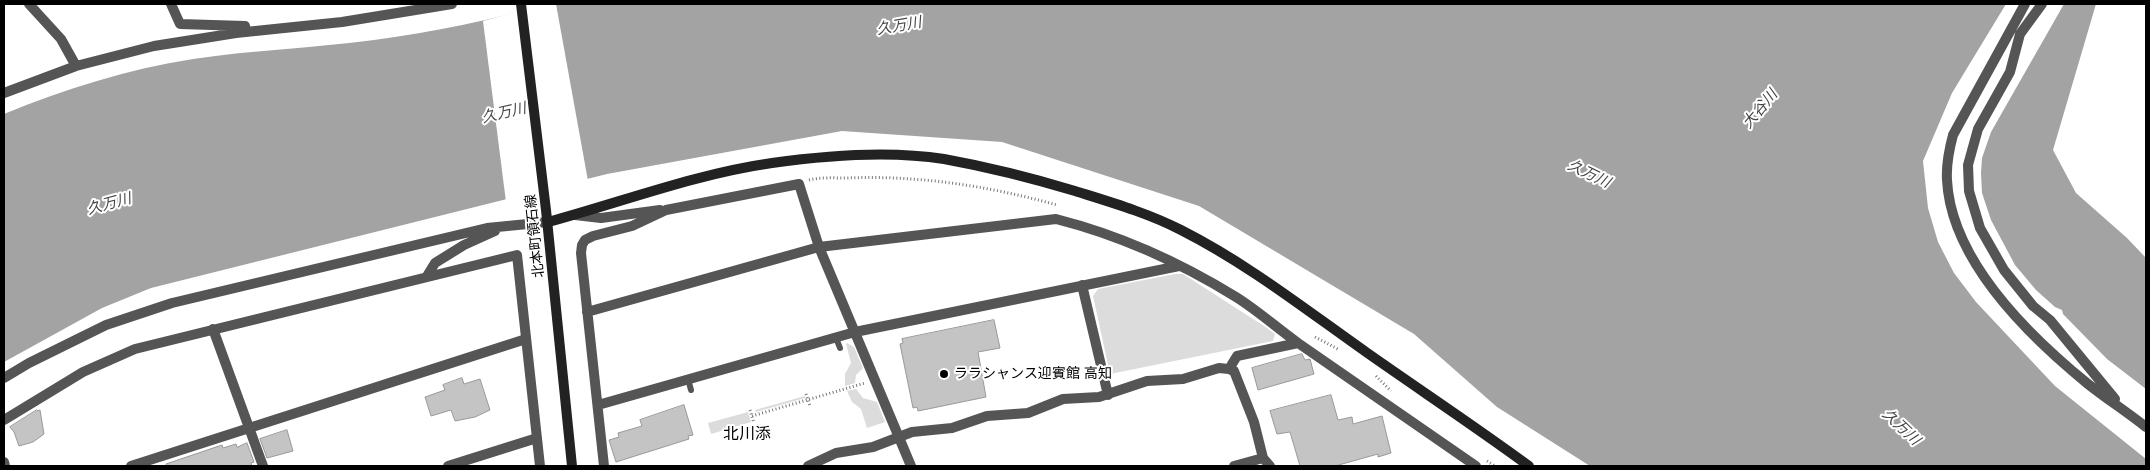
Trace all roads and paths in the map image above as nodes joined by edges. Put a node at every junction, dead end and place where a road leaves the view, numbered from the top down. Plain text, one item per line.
1 (29, 4) edge
2 (452, 4) edge
3 (521, 4) edge
4 (2025, 4) edge
5 (2042, 4) edge
6 (172, 7) edge
7 (247, 32) junction
8 (75, 64) junction
9 (4, 93) edge
10 (666, 210) junction
11 (575, 215) junction
12 (548, 222) junction
13 (503, 228) junction
14 (819, 247) junction
15 (1179, 266) junction
16 (427, 276) junction
17 (1082, 285) junction
18 (587, 312) junction
19 (213, 329) junction
20 (855, 332) junction
21 (836, 338) junction
22 (526, 339) junction
23 (1298, 343) junction
24 (840, 348) dead end
25 (1229, 368) junction
26 (4, 378) edge
27 (875, 380) junction
28 (806, 394) dead end
29 (1108, 395) junction
30 (808, 400) junction
31 (598, 405) junction
32 (810, 406) dead end
33 (2121, 407) junction
34 (750, 410) dead end
35 (752, 416) junction
36 (4, 420) edge
37 (754, 423) dead end
38 (248, 427) junction
39 (2146, 427) edge
40 (898, 436) junction
41 (538, 438) junction
42 (4, 462) edge
43 (1267, 462) edge
44 (5, 466) edge
45 (131, 466) edge
46 (263, 466) edge
47 (448, 466) edge
48 (540, 466) edge
49 (572, 466) edge
50 (604, 466) edge
51 (808, 466) edge
52 (911, 466) edge
53 (1234, 466) edge
54 (1471, 466) edge
55 (1529, 466) edge

1 - 8 street
2 - 7 street
3 - 12 street, 北本町領石線
4 - 33 street
5 - 33 street
6 - 7 street
7 - 8 street
8 - 9 street
10 - 11 street
10 - 14 street
10 - 18 street
11 - 12 street
11 - 55 street
12 - 13 street
12 - 49 street, 北本町領石線
13 - 16 street
13 - 26 street
14 - 15 street
14 - 18 street
14 - 20 street
15 - 17 street
15 - 23 street
16 - 19 street
16 - 22 street
17 - 20 street
17 - 29 street
18 - 31 street
19 - 36 street
19 - 38 street
20 - 21 street
20 - 27 street
21 - 24 lane
21 - 31 street
22 - 38 street
22 - 41 street
23 - 25 street
23 - 54 street
25 - 29 street
25 - 43 street
27 - 30 path
27 - 40 street
28 - 30 path
29 - 40 street
30 - 32 path
30 - 35 path
31 - 50 street
33 - 39 street
34 - 35 path
35 - 37 path
38 - 45 street
38 - 46 street
40 - 51 street
40 - 52 street
41 - 47 street
41 - 48 street
42 - 44 street
43 - 53 street

